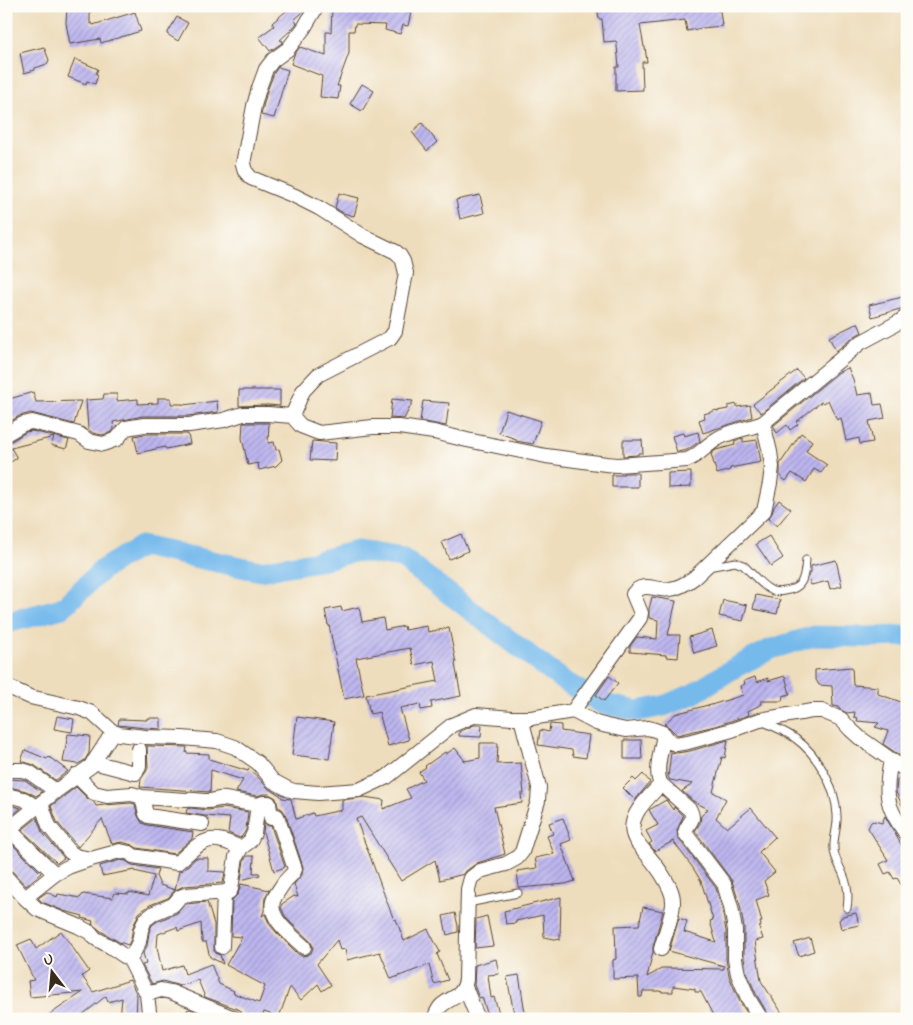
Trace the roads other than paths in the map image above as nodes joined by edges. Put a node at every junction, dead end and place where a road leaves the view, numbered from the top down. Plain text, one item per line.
1 (317, 6) edge
2 (907, 316) edge
3 (292, 416) junction
4 (763, 422) junction
5 (6, 434) edge
6 (806, 560) dead end
7 (705, 567) junction
8 (6, 686) edge
9 (575, 708) junction
10 (521, 718) junction
11 (760, 720) junction
12 (112, 732) junction
13 (664, 734) junction
14 (139, 749) dead end
15 (891, 760) junction
16 (93, 762) junction
17 (6, 770) edge
18 (907, 771) edge
19 (76, 775) junction
20 (661, 784) junction
21 (56, 791) junction
22 (6, 795) edge
23 (142, 796) junction
24 (38, 805) junction
25 (258, 805) junction
26 (202, 824) dead end
27 (907, 835) edge
28 (241, 848) junction
29 (91, 859) junction
30 (55, 874) junction
31 (6, 877) edge
32 (224, 892) junction
33 (518, 893) dead end
34 (25, 898) junction
35 (468, 903) junction
36 (847, 908) dead end
37 (222, 947) dead end
38 (304, 947) dead end
39 (661, 949) dead end
40 (130, 960) junction
41 (465, 987) junction
42 (147, 994) junction
43 (149, 1019) edge
44 (236, 1019) edge
45 (434, 1019) edge
46 (478, 1019) edge
47 (761, 1019) edge

1 - 3 street
2 - 4 street
3 - 4 street
3 - 5 street
4 - 7 street
6 - 7 lane
7 - 9 street
8 - 12 street
9 - 10 street
9 - 13 street
10 - 12 street
10 - 35 street
11 - 13 street
11 - 15 street
11 - 36 lane
12 - 16 street
13 - 20 street
14 - 16 street
15 - 18 street
15 - 27 street
16 - 19 street
17 - 21 street
19 - 21 street
19 - 23 street
20 - 39 street
20 - 47 street
21 - 24 street
22 - 24 street
23 - 25 street
23 - 26 street
24 - 29 street
24 - 30 street
25 - 28 street
25 - 38 street
28 - 29 street
28 - 32 street
29 - 30 street
30 - 34 street
31 - 34 street
32 - 37 street
32 - 40 street
33 - 35 lane
34 - 40 street
35 - 41 street
40 - 42 street
41 - 45 street
41 - 46 street
42 - 43 street
42 - 44 street

